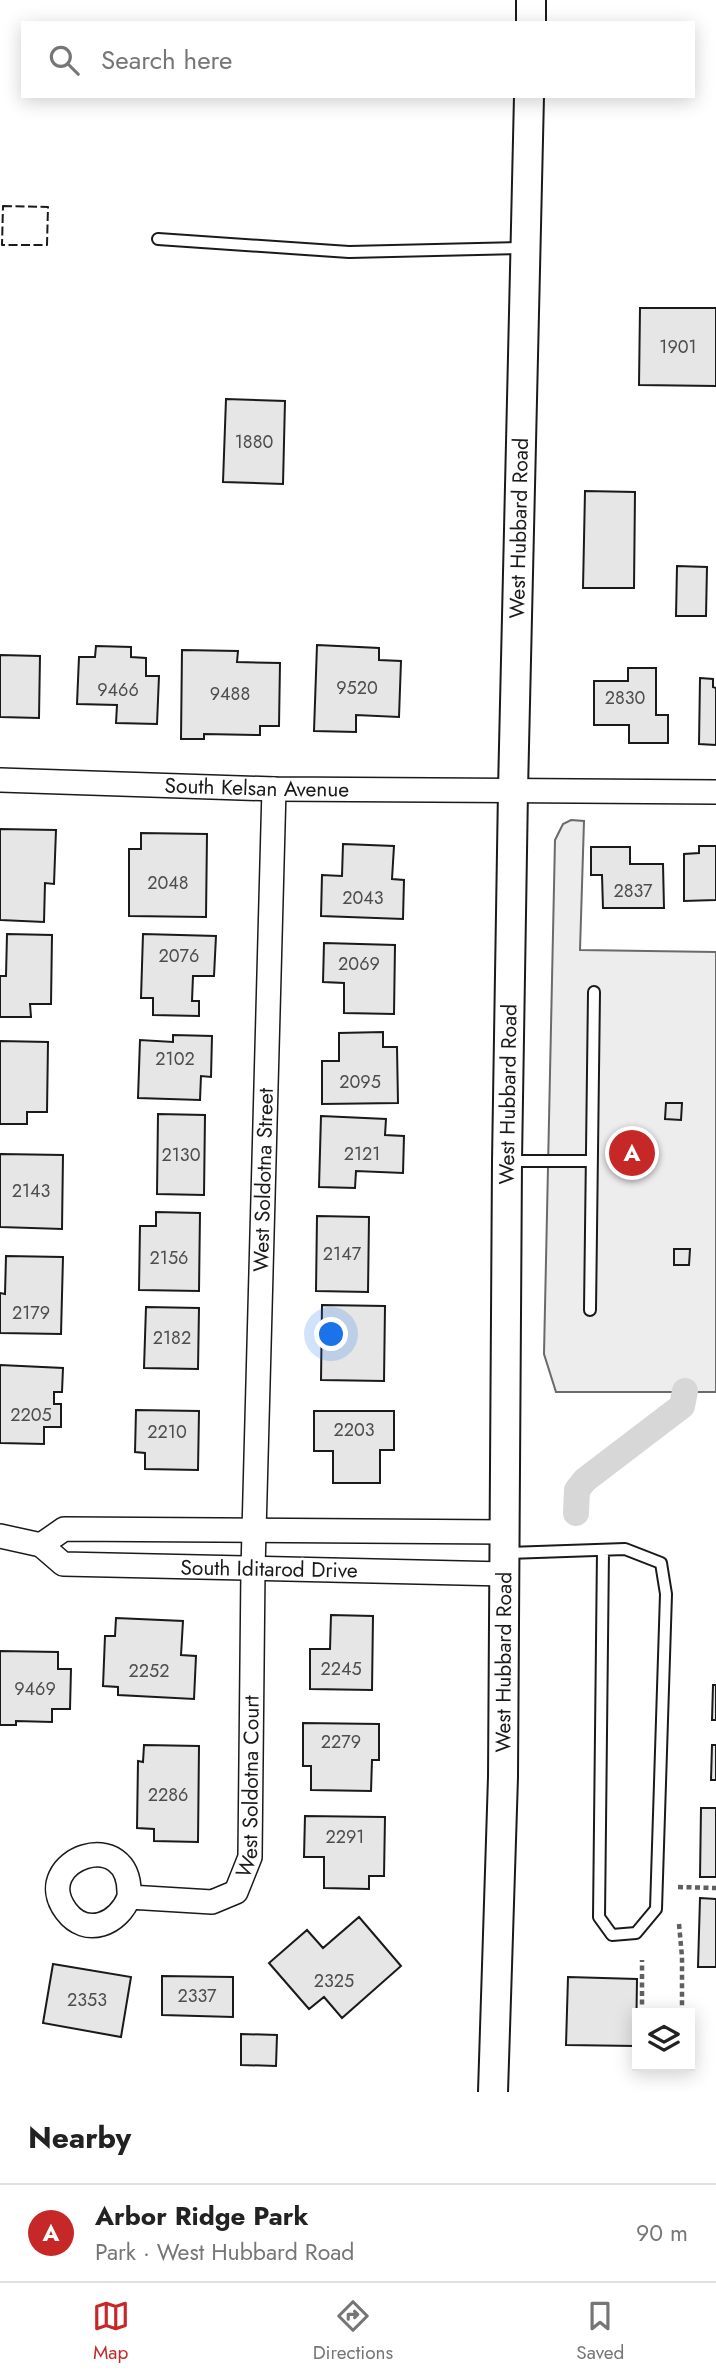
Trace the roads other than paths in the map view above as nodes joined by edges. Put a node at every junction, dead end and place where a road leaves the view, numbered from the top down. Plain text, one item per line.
1 (531, 0) edge
2 (531, 21) edge
3 (529, 98) edge
4 (158, 239) dead end
5 (526, 247) junction
6 (0, 780) edge
7 (274, 789) junction
8 (513, 790) junction
9 (716, 792) edge
10 (594, 992) dead end
11 (508, 1161) junction
12 (591, 1161) junction
13 (590, 1310) dead end
14 (254, 1530) junction
15 (0, 1536) edge
16 (41, 1545) junction
17 (603, 1550) junction
18 (505, 1553) junction
19 (253, 1569) junction
20 (129, 1897) dead end
21 (493, 2092) edge

1 - 2 street
3 - 5 street, West Hubbard Road
4 - 5 lane
5 - 8 street, West Hubbard Road
6 - 7 street, South Kelsan Avenue
7 - 8 street, South Kelsan Avenue
7 - 14 street, West Soldotna Street
8 - 9 street, South Kelsan Avenue
8 - 11 street, West Hubbard Road
10 - 12 lane
11 - 12 lane
11 - 18 street, West Hubbard Road
12 - 13 lane
14 - 16 street, South Iditarod Drive
14 - 18 street, South Iditarod Drive
14 - 19 street, West Soldotna Street
15 - 16 street, South Iditarod Drive
16 - 19 street, South Iditarod Drive
17 - 17 lane
17 - 18 lane
18 - 19 street, South Iditarod Drive
18 - 21 street, West Hubbard Road
19 - 20 street, West Soldotna Court

